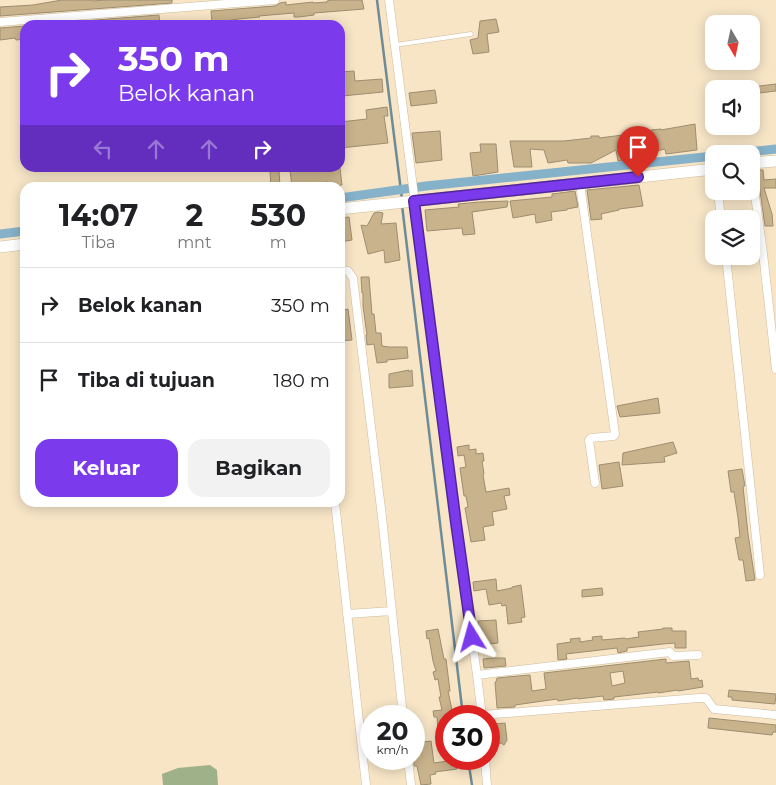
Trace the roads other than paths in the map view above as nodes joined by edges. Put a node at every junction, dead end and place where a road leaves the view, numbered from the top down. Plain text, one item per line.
1 (275, 0) edge
2 (389, 0) edge
3 (20, 20) edge
4 (25, 20) edge
5 (0, 22) edge
6 (471, 34) dead end
7 (395, 45) junction
8 (776, 161) edge
9 (760, 162) edge
10 (705, 170) edge
11 (580, 184) junction
12 (413, 199) junction
13 (756, 200) edge
14 (345, 209) edge
15 (20, 245) edge
16 (0, 247) edge
17 (727, 265) edge
18 (345, 271) edge
19 (776, 369) edge
20 (594, 483) dead end
21 (336, 507) edge
22 (760, 575) dead end
23 (392, 611) junction
24 (347, 614) junction
25 (698, 655) dead end
26 (477, 675) junction
27 (402, 705) edge
28 (481, 705) edge
29 (500, 715) edge
30 (776, 715) edge
31 (409, 770) edge
32 (486, 770) edge
33 (366, 785) edge
34 (411, 785) edge
35 (487, 785) edge

1 - 4 street
2 - 7 street
3 - 5 street
6 - 7 lane
7 - 12 street
8 - 9 street
10 - 11 street
11 - 12 street
11 - 20 street
12 - 14 street
12 - 26 street
13 - 19 street
15 - 16 street
17 - 22 street
18 - 23 street
21 - 24 street
23 - 24 street
23 - 27 street
24 - 33 street
25 - 26 street
26 - 28 street
29 - 30 street
31 - 34 street
32 - 35 street

